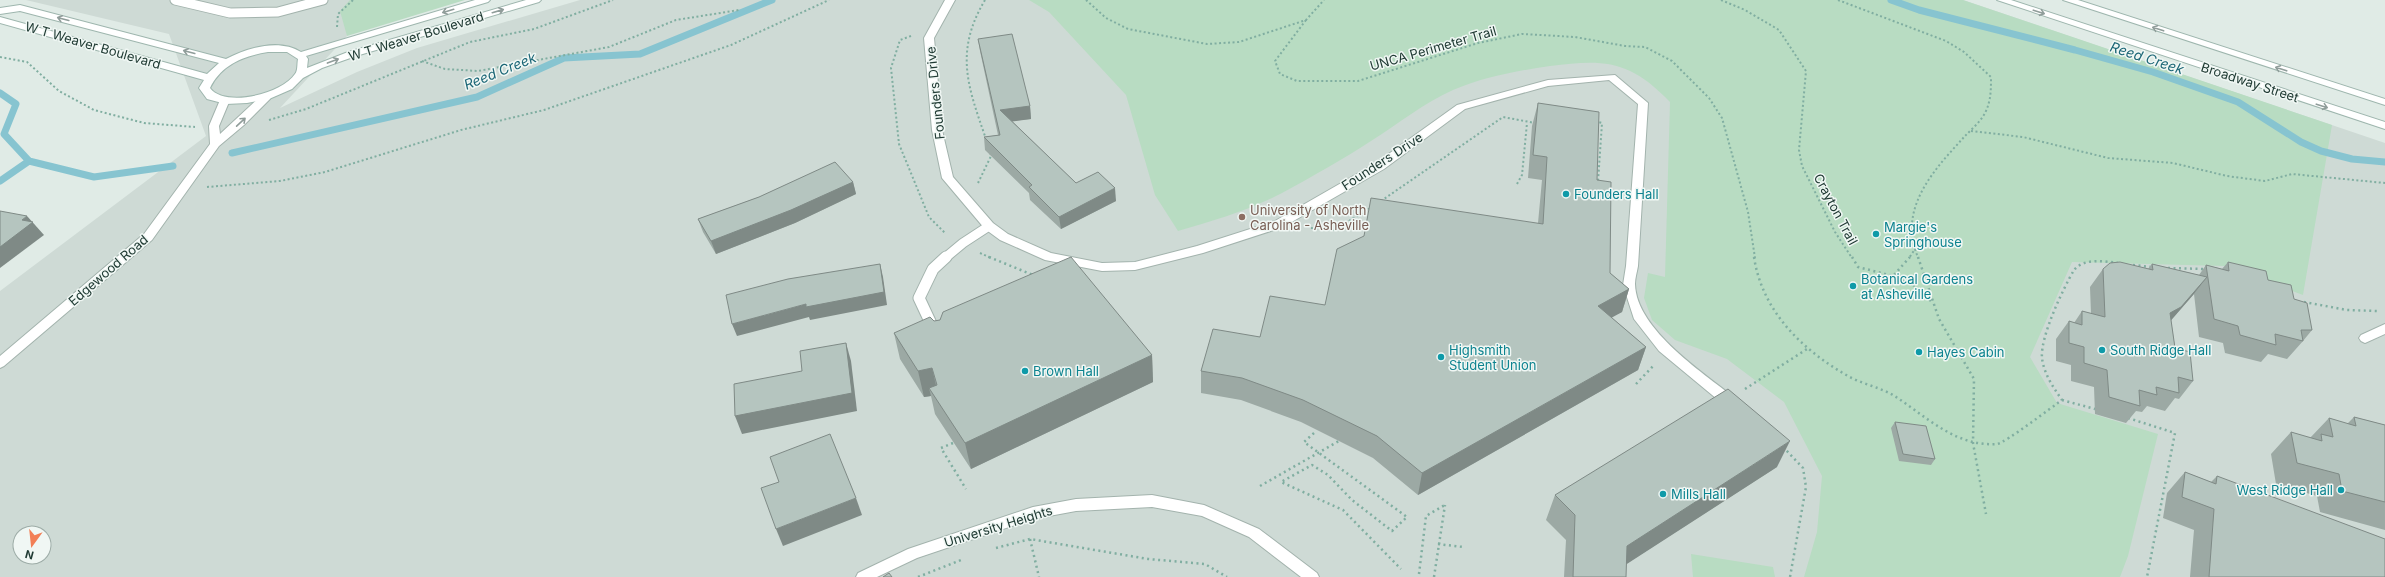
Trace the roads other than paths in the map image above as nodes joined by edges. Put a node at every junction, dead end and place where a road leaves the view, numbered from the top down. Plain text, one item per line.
1 (175, 0) edge
2 (323, 0) edge
3 (485, 0) edge
4 (536, 0) edge
5 (950, 0) edge
6 (2002, 0) edge
7 (2068, 0) edge
8 (0, 11) edge
9 (0, 20) edge
10 (300, 55) junction
11 (226, 62) junction
12 (298, 77) junction
13 (209, 78) junction
14 (266, 97) junction
15 (224, 102) junction
16 (2385, 102) edge
17 (2385, 126) edge
18 (215, 144) junction
19 (989, 226) junction
20 (2385, 329) edge
21 (2365, 338) dead end
22 (942, 341) edge
23 (0, 363) edge
24 (1744, 414) edge
25 (863, 577) edge
26 (1312, 577) edge

1 - 2 lane
3 -> 10 street, W T Weaver Boulevard
12 -> 4 street, W T Weaver Boulevard
5 - 19 street, Founders Drive
6 -> 17 street, Broadway Street
16 -> 7 street, Broadway Street
11 -> 8 street, W T Weaver Boulevard
9 - 13 street, W T Weaver Boulevard
10 - 11 street
10 - 12 street
11 - 13 street
12 - 14 street, W T Weaver Boulevard
13 - 15 street
14 - 15 street
18 -> 14 street, Edgewood Road
15 - 18 street
18 - 23 street, Edgewood Road
19 - 22 lane
19 - 24 street, Founders Drive
20 - 21 street
25 - 26 street, University Heights

